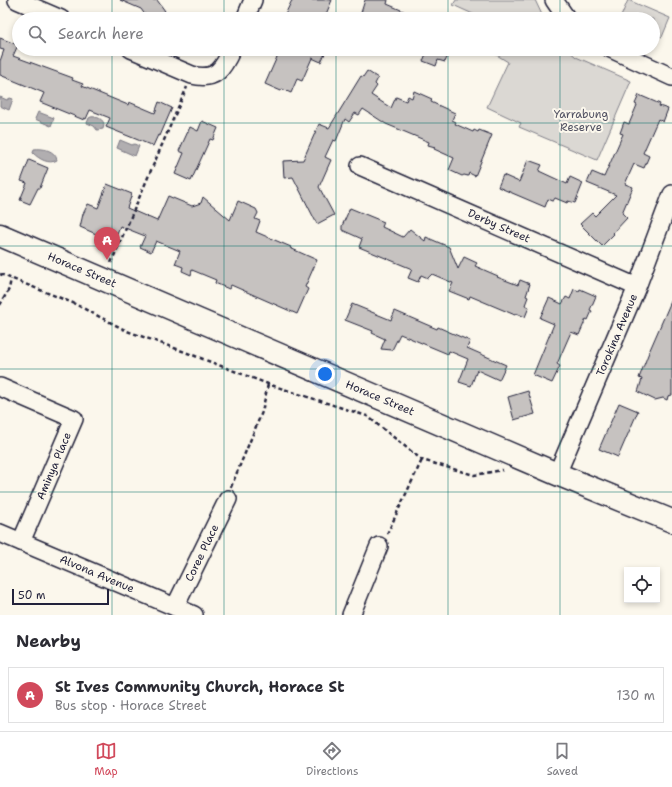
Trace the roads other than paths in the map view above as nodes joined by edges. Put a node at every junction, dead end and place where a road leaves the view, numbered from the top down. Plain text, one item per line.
1 (17, 0) edge
2 (253, 0) edge
3 (554, 0) edge
4 (45, 12) edge
5 (248, 12) edge
6 (562, 12) edge
7 (147, 56) edge
8 (229, 56) edge
9 (626, 56) edge
10 (672, 77) edge
11 (360, 166) dead end
12 (672, 194) edge
13 (0, 234) edge
14 (637, 287) junction
15 (0, 387) edge
16 (557, 474) junction
17 (228, 499) road end
18 (672, 521) edge
19 (0, 533) edge
20 (21, 542) junction
21 (379, 546) road end
22 (175, 607) junction
23 (194, 615) edge
24 (352, 615) edge

1 - 4 street
2 - 5 street
3 - 6 street
7 - 8 street
9 - 10 street
11 - 14 street, Derby Street
12 - 14 street, Torokina Avenue
13 - 16 main road, Horace Street
14 - 16 street, Torokina Avenue
15 - 20 street, Aminya Place
16 - 18 main road, Horace Street
17 - 22 street, Coree Place
19 - 20 street, Alvona Avenue
20 - 22 street, Alvona Avenue
21 - 24 street
22 - 23 street, Alvona Avenue

